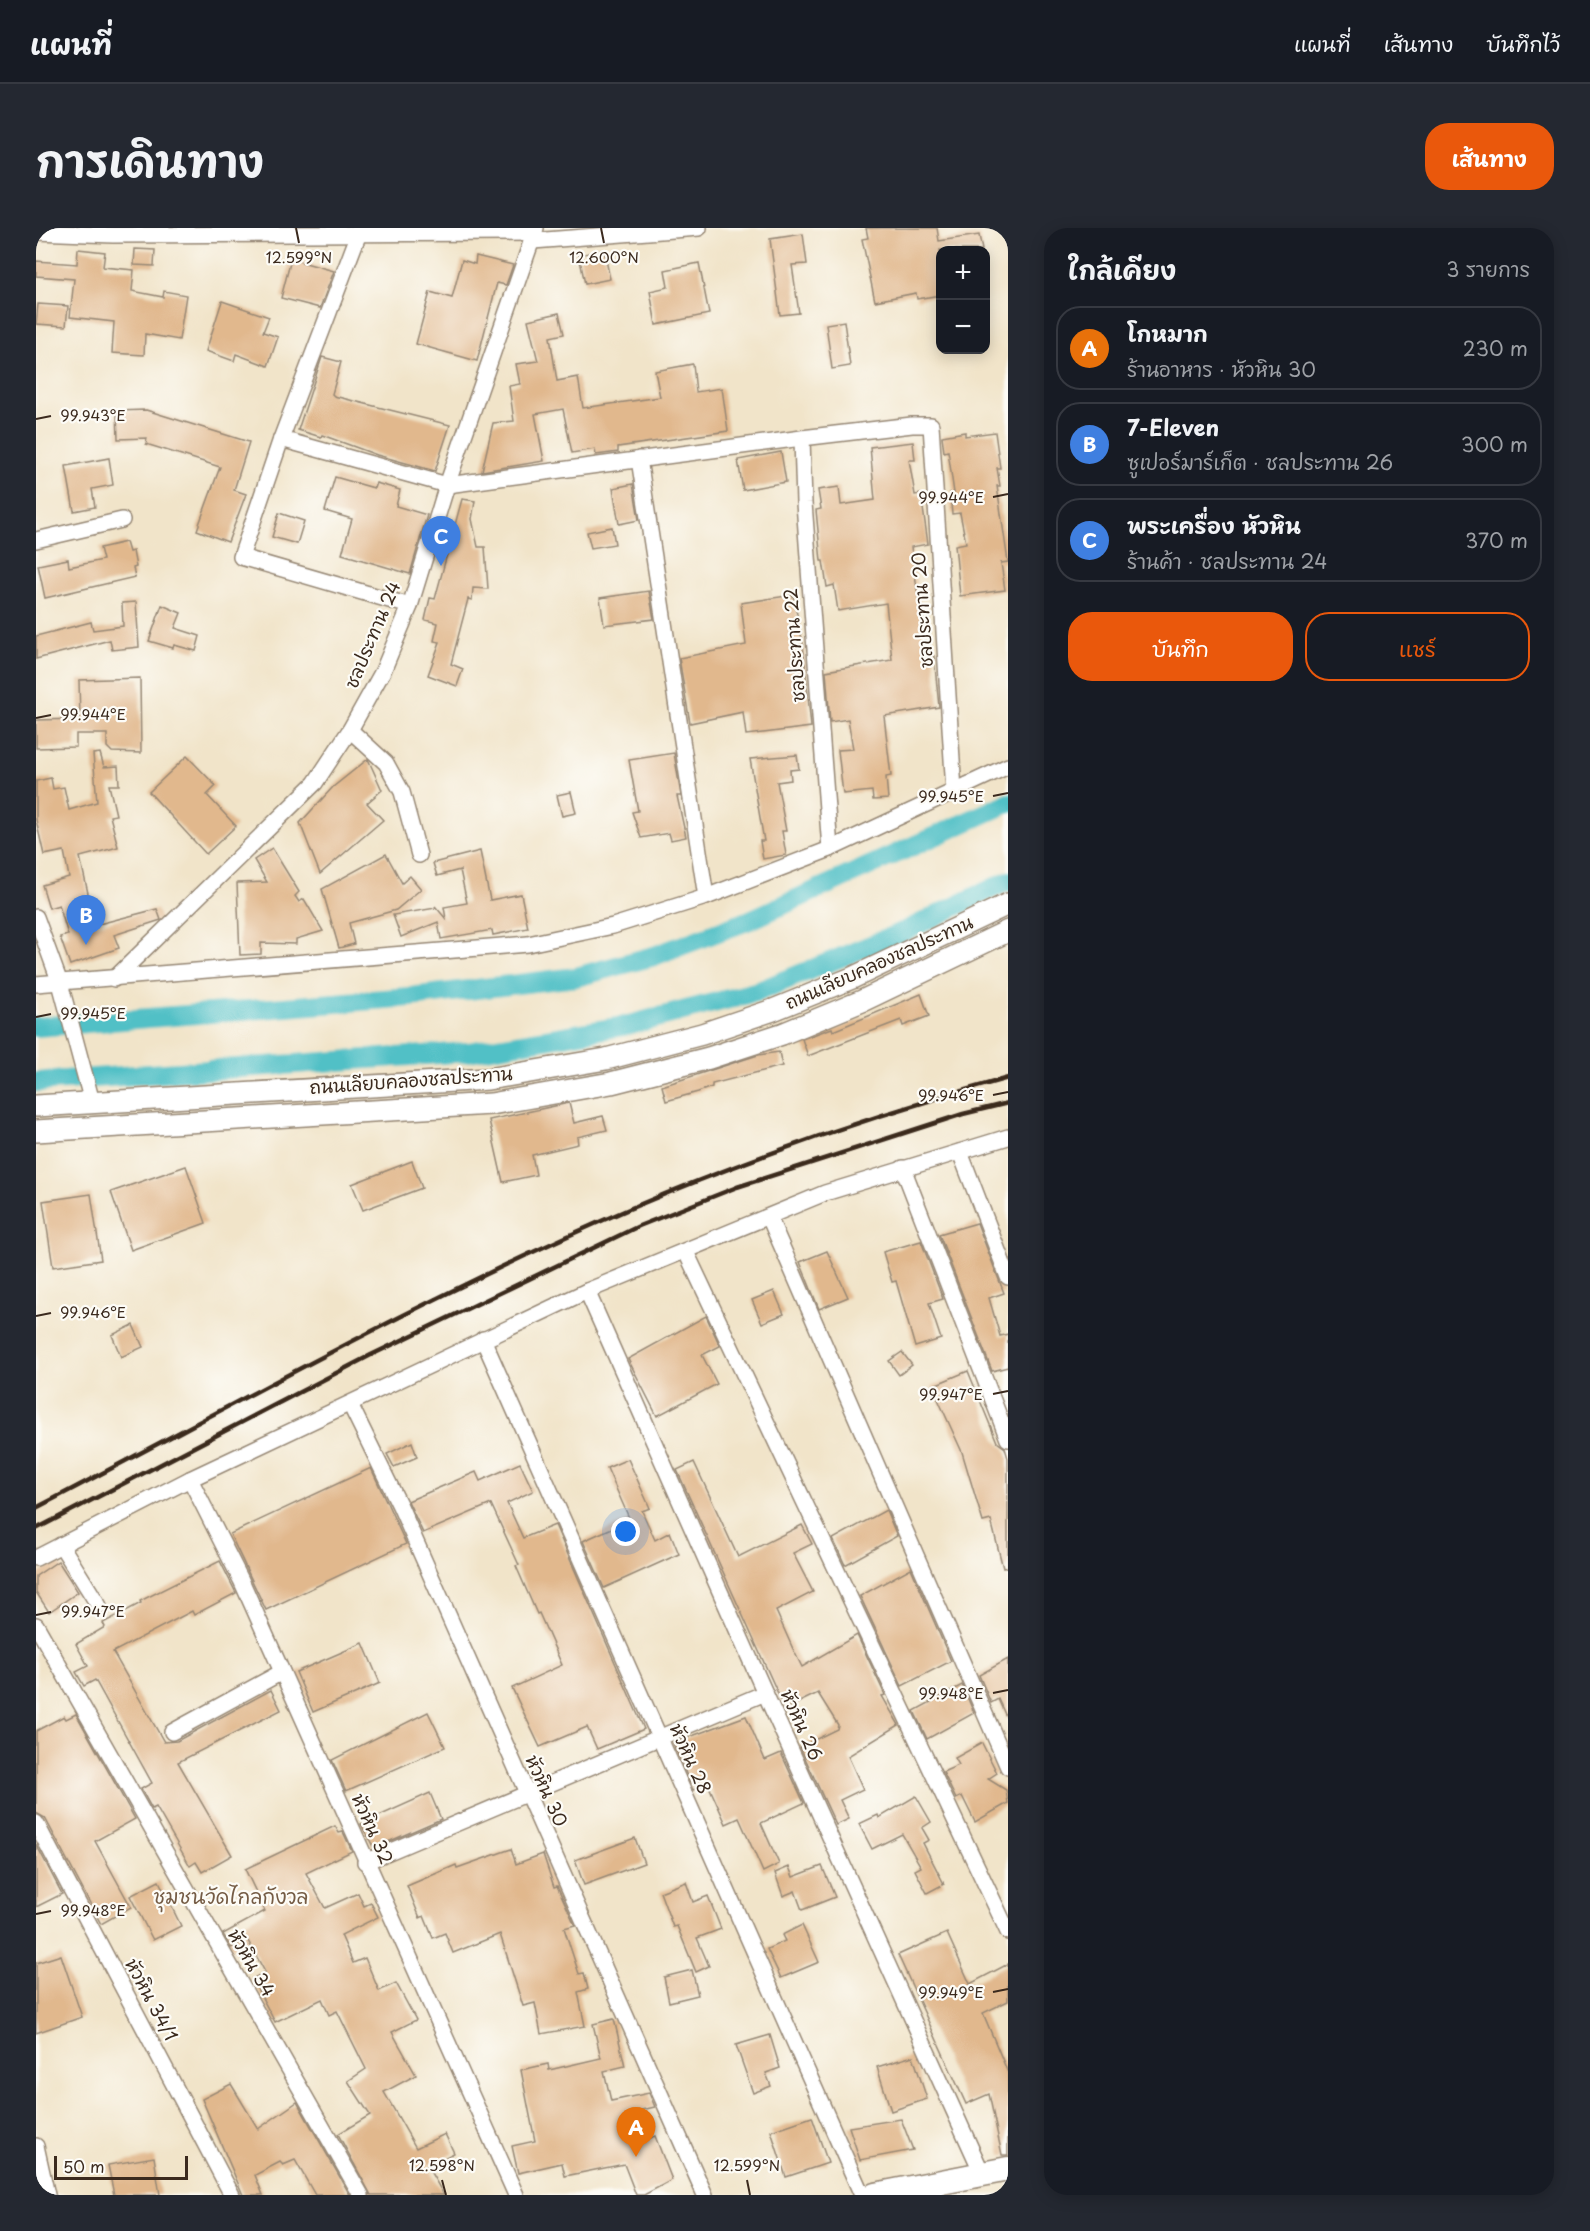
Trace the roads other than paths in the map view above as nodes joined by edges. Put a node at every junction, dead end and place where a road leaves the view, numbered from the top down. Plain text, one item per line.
1 (699, 228) edge
2 (342, 230) edge
3 (36, 232) edge
4 (113, 232) edge
5 (235, 232) edge
6 (359, 233) junction
7 (534, 234) edge
8 (802, 438) junction
9 (281, 439) junction
10 (639, 459) junction
11 (447, 485) junction
12 (122, 520) dead end
13 (36, 540) edge
14 (410, 606) junction
15 (350, 730) junction
16 (1008, 766) edge
17 (954, 791) junction
18 (830, 849) junction
19 (419, 855) dead end
20 (706, 897) junction
21 (1008, 904) edge
22 (36, 917) edge
23 (1008, 932) edge
24 (114, 979) junction
25 (60, 982) junction
26 (36, 984) edge
27 (92, 1102) junction
28 (36, 1106) edge
29 (95, 1127) junction
30 (36, 1131) edge
31 (1008, 1137) edge
32 (960, 1152) junction
33 (903, 1168) junction
34 (769, 1217) junction
35 (686, 1252) junction
36 (1008, 1277) edge
37 (588, 1291) junction
38 (483, 1339) junction
39 (350, 1404) junction
40 (1008, 1439) edge
41 (190, 1479) junction
42 (61, 1545) junction
43 (36, 1558) edge
44 (99, 1606) dead end
45 (36, 1625) edge
46 (282, 1672) junction
47 (765, 1694) junction
48 (172, 1732) dead end
49 (660, 1738) junction
50 (1008, 1767) edge
51 (526, 1793) junction
52 (36, 1823) edge
53 (365, 1862) junction
54 (1008, 1932) edge
55 (36, 2146) edge
56 (38, 2162) edge
57 (1008, 2169) edge
58 (982, 2174) junction
59 (46, 2195) edge
60 (232, 2195) edge
61 (362, 2195) edge
62 (516, 2195) edge
63 (705, 2195) edge
64 (862, 2195) edge
65 (875, 2195) edge

1 - 7 street
2 - 5 street
2 - 6 street
3 - 4 street
4 - 5 street
6 - 7 street
6 - 9 street
7 - 11 street, ชลประทาน 24
8 - 10 street
8 - 17 street, ชลประทาน 20
8 - 18 street, ชลประทาน 22
9 - 11 street
9 - 14 street
10 - 11 street
10 - 20 street
11 - 14 street, ชลประทาน 24
12 - 13 street
14 - 15 street, ชลประทาน 24
15 - 19 street
15 - 24 street, ชลประทาน 24
16 - 17 street
17 - 18 street
18 - 20 street
20 - 24 street
21 - 27 street, ถนนเลียบคลองชลประทาน
22 - 25 street
23 - 29 street, ถนนเลียบคลองชลประทาน
24 - 25 street
25 - 26 street
25 - 27 street
27 - 28 street, ถนนเลียบคลองชลประทาน
27 - 29 street
29 - 30 street, ถนนเลียบคลองชลประทาน
31 - 32 street
32 - 33 street
32 - 36 street
33 - 34 street
33 - 40 street
34 - 35 street
34 - 50 street
35 - 37 street
35 - 54 street
37 - 38 street
37 - 47 street, หัวหิน 26
38 - 39 street
38 - 49 street, หัวหิน 28
39 - 41 street
39 - 51 street, หัวหิน 30
41 - 42 street
41 - 46 street, หัวหิน 32
42 - 43 street
42 - 44 street
45 - 61 street, หัวหิน 34
46 - 48 street
46 - 53 street, หัวหิน 32
47 - 49 street
47 - 58 street, หัวหิน 26
49 - 51 street
49 - 64 street, หัวหิน 28
51 - 53 street
51 - 63 street, หัวหิน 30
52 - 60 street, หัวหิน 34/1
53 - 62 street, หัวหิน 32
55 - 56 street
56 - 59 street
57 - 58 main road
58 - 65 main road

